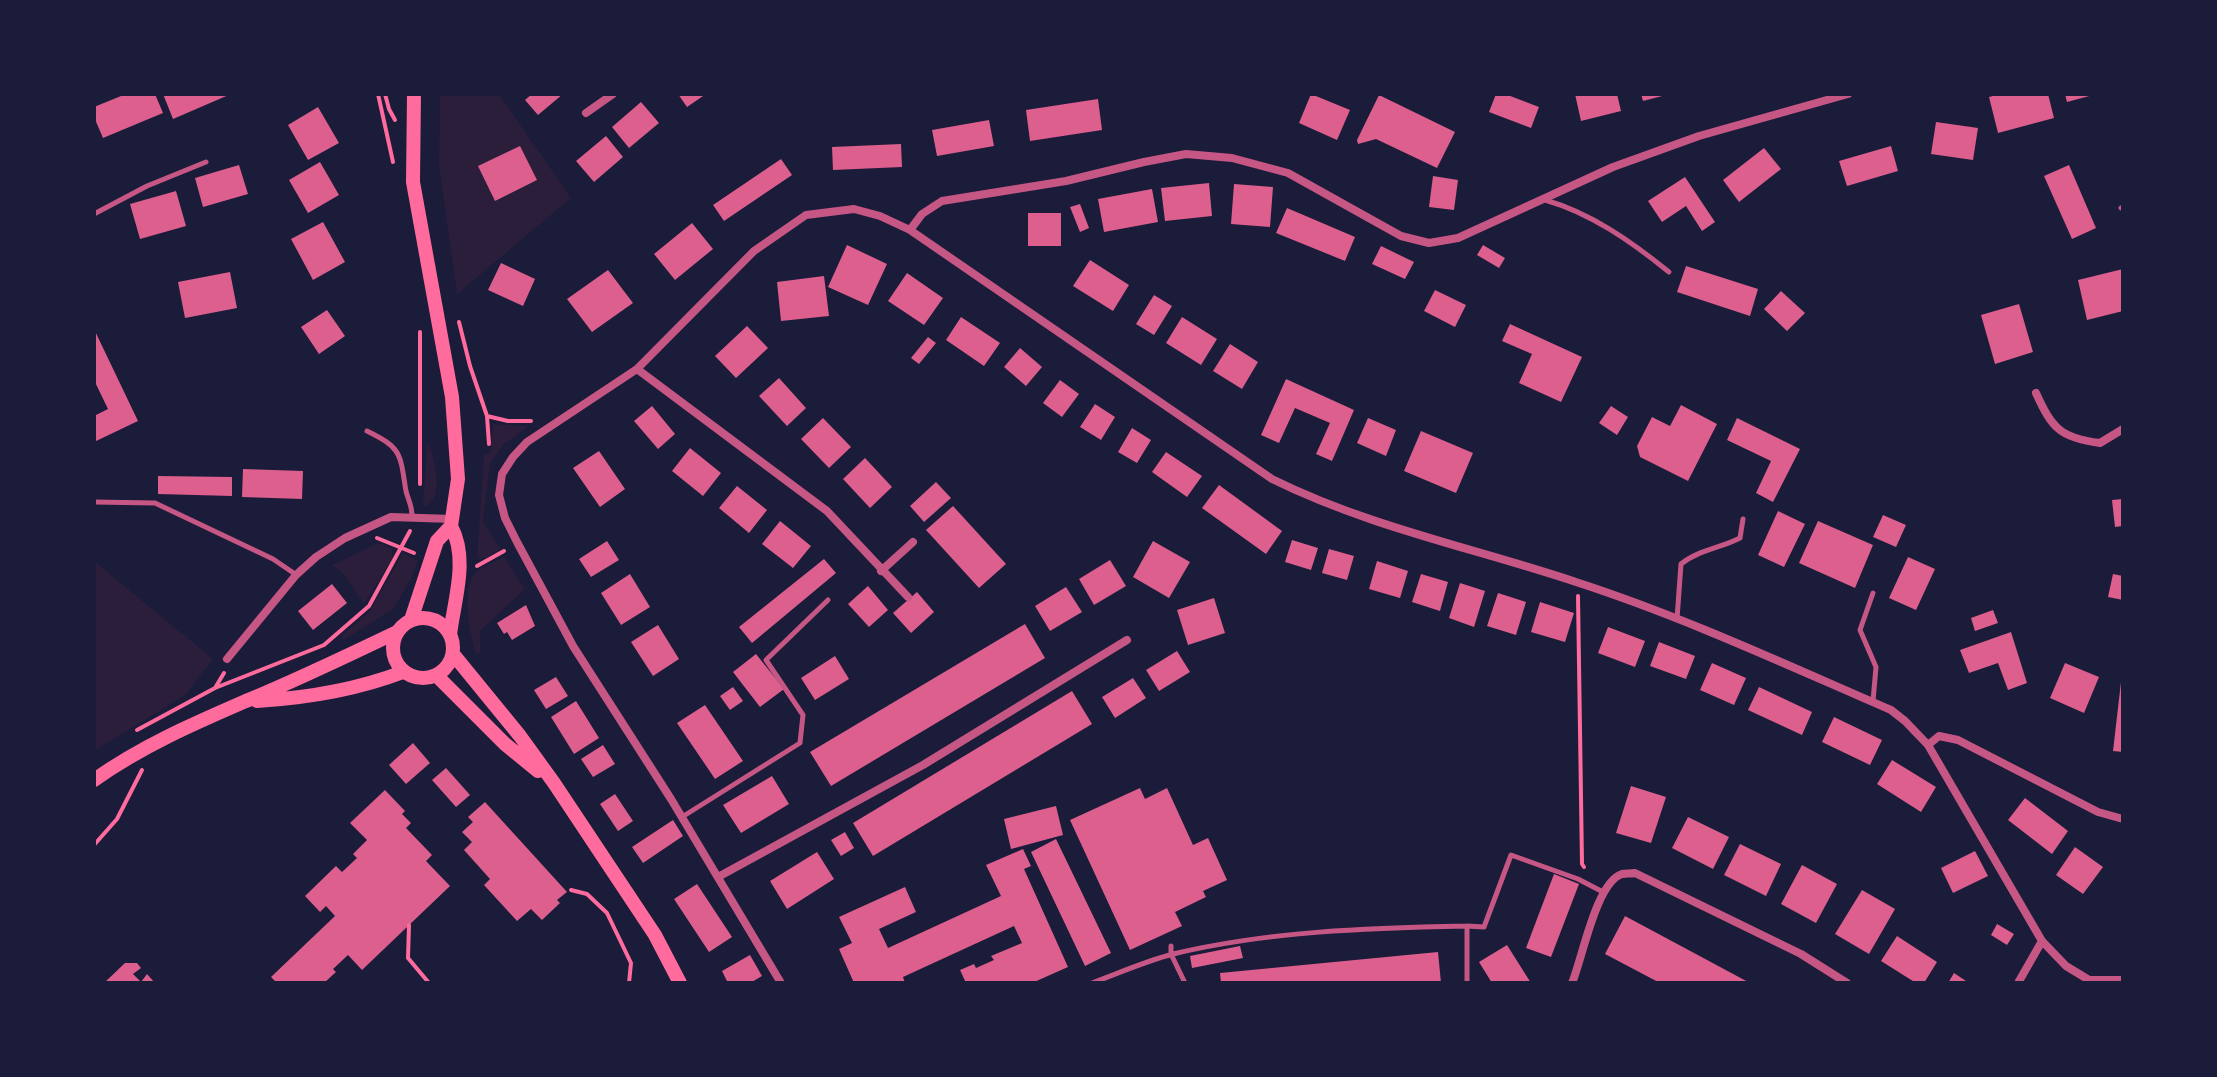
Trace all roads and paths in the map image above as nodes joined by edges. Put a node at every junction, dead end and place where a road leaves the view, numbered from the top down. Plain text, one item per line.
1 (414, 94) edge
2 (613, 94) edge
3 (1848, 94) edge
4 (586, 113) dead end
5 (206, 162) dead end
6 (1540, 199) junction
7 (94, 214) edge
8 (910, 230) junction
9 (1669, 272) dead end
10 (457, 314) dead end
11 (420, 320) dead end
12 (637, 369) junction
13 (2036, 393) dead end
14 (487, 416) junction
15 (2123, 429) edge
16 (544, 430) junction
17 (367, 431) dead end
18 (489, 444) dead end
19 (94, 502) edge
20 (412, 503) junction
21 (412, 516) junction
22 (1743, 519) dead end
23 (452, 522) junction
24 (913, 542) dead end
25 (881, 571) junction
26 (296, 575) junction
27 (1577, 582) junction
28 (1873, 593) dead end
29 (908, 597) dead end
30 (828, 600) dead end
31 (411, 620) junction
32 (1677, 620) junction
33 (397, 632) junction
34 (450, 635) junction
35 (1127, 640) dead end
36 (453, 654) junction
37 (227, 659) joint
38 (403, 672) junction
39 (437, 676) junction
40 (215, 688) junction
41 (245, 702) junction
42 (1873, 702) junction
43 (133, 733) dead end
44 (157, 740) junction
45 (1928, 745) junction
46 (94, 780) edge
47 (554, 783) junction
48 (681, 818) junction
49 (2123, 819) edge
50 (94, 845) edge
51 (718, 877) junction
52 (1607, 888) junction
53 (571, 890) dead end
54 (409, 925) dead end
55 (1467, 926) junction
56 (2042, 941) junction
57 (1171, 946) dead end
58 (1171, 954) junction
59 (2123, 980) edge
60 (2092, 982) edge
61 (429, 983) edge
62 (629, 983) edge
63 (680, 983) edge
64 (781, 983) edge
65 (1092, 983) edge
66 (1185, 983) edge
67 (1467, 983) edge
68 (1574, 983) edge
69 (1847, 983) edge
70 (2018, 983) edge

1 - 23 main road
2 - 4 street
3 - 6 street
5 - 7 lane
6 - 8 street
6 - 9 lane
8 - 12 street
8 - 27 street
10 - 14 path
11 - 20 path
12 - 16 street
12 - 25 street
13 - 15 street
14 - 16 path
14 - 18 path
16 - 48 street
17 - 20 lane
19 - 26 lane
20 - 21 lane
21 - 23 street
21 - 26 street
21 - 40 path
22 - 32 lane
23 - 31 main road
23 - 34 main road
24 - 25 street
25 - 29 street
26 - 37 street
27 - 32 street
27 - 52 path
28 - 42 lane
30 - 48 lane
31 - 33 main road
31 - 34 main road
32 - 42 street
33 - 38 main road
33 - 41 main road
34 - 36 main road
35 - 51 street
36 - 39 main road
36 - 47 main road
37 - 40 path
38 - 39 main road
38 - 41 main road
39 - 47 main road
40 - 43 path
41 - 44 main road
42 - 45 street
44 - 46 main road
44 - 50 path
45 - 49 street
45 - 56 street
47 - 63 main road
48 - 51 street
51 - 64 street
52 - 55 lane
52 - 68 street
52 - 69 street
53 - 62 path
54 - 61 path
55 - 58 lane
55 - 67 lane
56 - 60 street
56 - 70 street
57 - 58 lane
58 - 65 lane
58 - 66 lane
59 - 60 street

